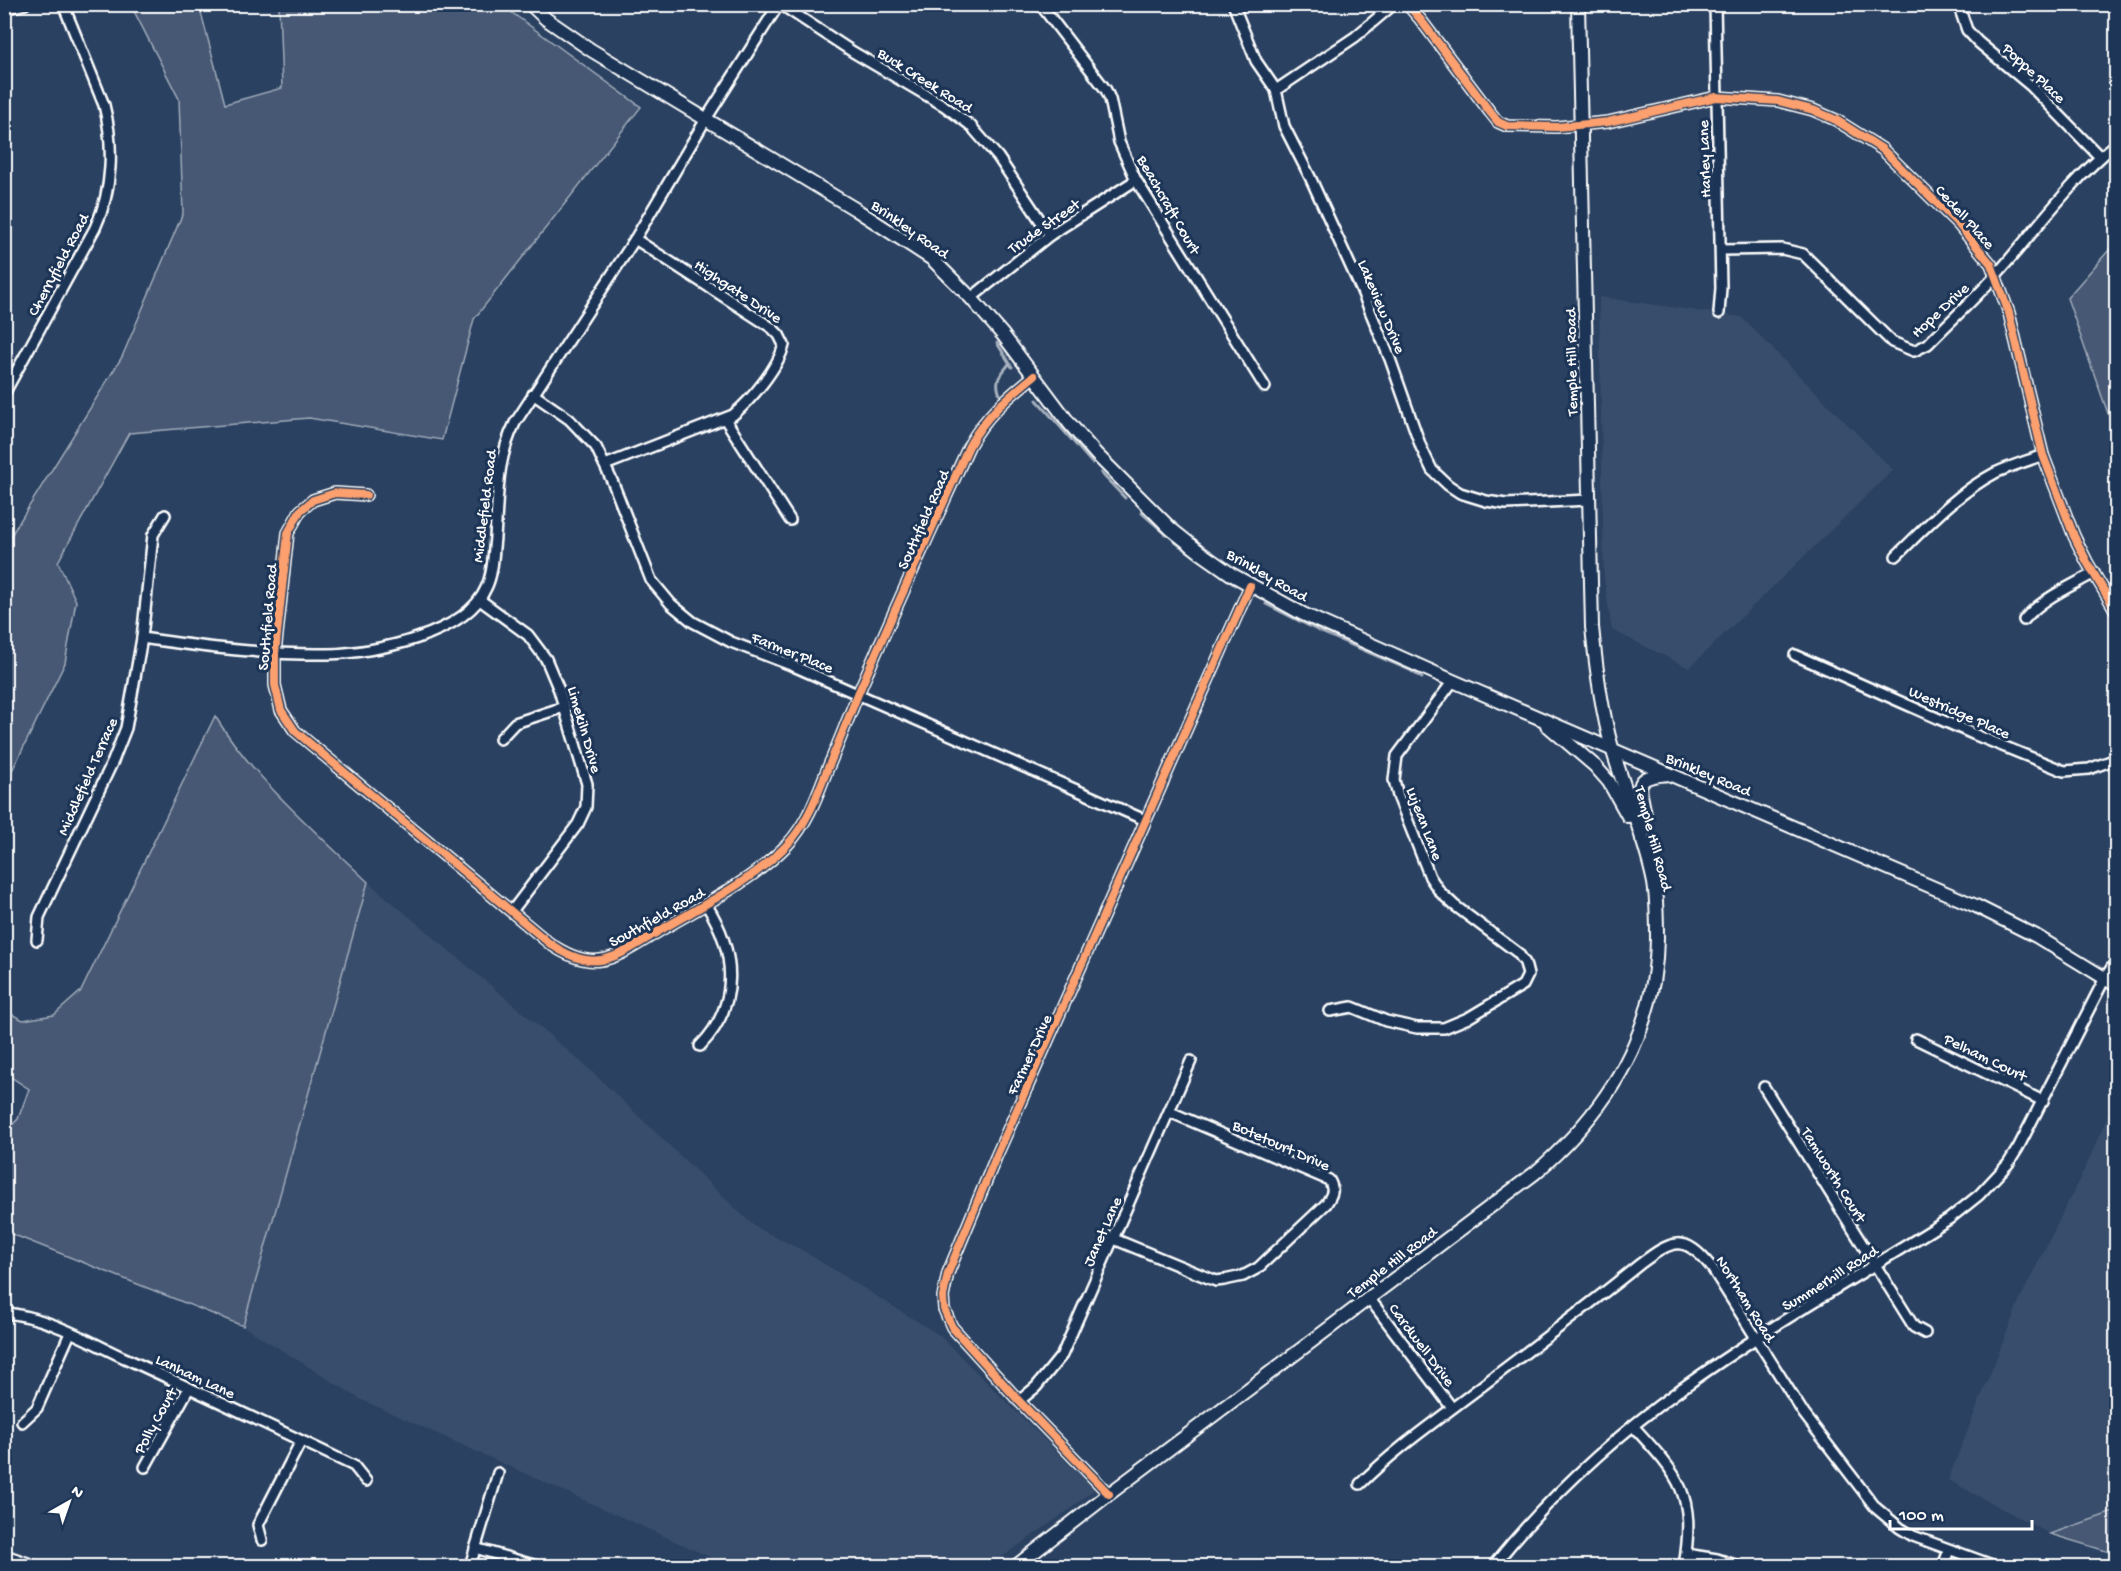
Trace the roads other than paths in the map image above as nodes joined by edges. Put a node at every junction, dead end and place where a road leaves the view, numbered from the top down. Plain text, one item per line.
1 (25, 4) edge
2 (63, 4) edge
3 (530, 4) edge
4 (780, 4) edge
5 (1040, 4) edge
6 (1233, 4) edge
7 (1394, 4) edge
8 (1407, 4) edge
9 (1578, 4) edge
10 (1714, 4) edge
11 (1958, 4) edge
12 (4, 9) edge
13 (1276, 90) junction
14 (1716, 97) junction
15 (706, 118) junction
16 (1581, 125) junction
17 (2116, 144) edge
18 (2100, 157) junction
19 (1136, 180) junction
20 (1050, 236) junction
21 (635, 239) junction
22 (1721, 250) junction
23 (1995, 276) junction
24 (971, 298) junction
25 (1719, 313) dead end
26 (1034, 375) junction
27 (1265, 387) dead end
28 (4, 394) edge
29 (533, 394) junction
30 (725, 419) junction
31 (2043, 455) junction
32 (604, 465) junction
33 (366, 495) dead end
34 (1589, 500) junction
35 (165, 514) dead end
36 (790, 520) dead end
37 (1896, 556) dead end
38 (2094, 573) junction
39 (1250, 586) junction
40 (480, 600) junction
41 (2116, 611) edge
42 (2025, 620) dead end
43 (142, 638) junction
44 (275, 653) junction
45 (1795, 656) dead end
46 (1453, 681) junction
47 (858, 694) junction
48 (564, 707) junction
49 (1534, 716) junction
50 (500, 739) dead end
51 (1612, 748) junction
52 (2116, 759) edge
53 (1670, 774) junction
54 (1145, 820) junction
55 (1642, 841) junction
56 (706, 904) junction
57 (512, 911) junction
58 (37, 940) dead end
59 (2116, 961) edge
60 (2105, 978) junction
61 (2116, 985) edge
62 (1330, 1011) dead end
63 (1917, 1039) dead end
64 (699, 1046) dead end
65 (1191, 1060) dead end
66 (1764, 1087) dead end
67 (2043, 1101) junction
68 (1170, 1112) junction
69 (1114, 1239) junction
70 (1875, 1266) junction
71 (1369, 1298) junction
72 (4, 1313) edge
73 (70, 1333) junction
74 (1925, 1333) dead end
75 (1756, 1340) junction
76 (189, 1388) junction
77 (1019, 1401) junction
78 (1452, 1408) junction
79 (22, 1422) dead end
80 (1633, 1426) junction
81 (301, 1441) junction
82 (145, 1467) dead end
83 (498, 1473) dead end
84 (366, 1481) dead end
85 (1360, 1484) dead end
86 (1109, 1494) junction
87 (262, 1540) dead end
88 (475, 1548) junction
89 (1949, 1550) junction
90 (1686, 1554) junction
91 (4, 1557) edge
92 (30, 1566) edge
93 (470, 1566) edge
94 (537, 1566) edge
95 (1016, 1566) edge
96 (1493, 1566) edge
97 (1684, 1566) edge
98 (1738, 1566) edge
99 (1943, 1566) edge
100 (1995, 1566) edge

1 - 12 street
2 - 28 street, Cherryfield Road
3 - 15 main road, Brinkley Road
4 - 15 street, Middlefield Road
4 - 20 street, Buck Creek Road
5 - 19 street, Beachcraft Court
6 - 13 street, Lakeview Drive
7 - 13 street
8 - 16 street, Cedell Place
9 - 16 main road, Temple Hill Road
10 - 14 street, Harley Lane
11 - 18 street, Poppe Place
13 - 34 street, Lakeview Drive
14 - 16 street, Cedell Place
14 - 22 street, Harley Lane
14 - 23 street, Cedell Place
15 - 21 street, Middlefield Road
15 - 24 main road, Brinkley Road
16 - 34 main road, Temple Hill Road
17 - 18 street, Hope Drive
18 - 23 street, Hope Drive
19 - 20 street, Trude Street
19 - 27 street, Beachcraft Court
20 - 24 street, Trude Street
21 - 29 street, Middlefield Road
21 - 30 street, Highgate Drive
22 - 23 street, Hope Drive
22 - 25 street, Harley Lane
23 - 31 street, Cedell Place
24 - 26 main road, Brinkley Road
26 - 39 main road, Brinkley Road
26 - 47 street, Southfield Road
29 - 32 street, Farmer Place
29 - 40 street, Middlefield Road
30 - 32 street, Highgate Drive
30 - 36 street
31 - 37 street
31 - 38 street, Cedell Place
32 - 47 street, Farmer Place
33 - 44 street, Southfield Road
34 - 51 main road, Temple Hill Road
35 - 43 street, Middlefield Terrace
38 - 41 street, Cedell Place
38 - 42 street
39 - 46 main road, Brinkley Road
39 - 54 street, Farmer Drive
40 - 44 street
40 - 48 street, Limekiln Drive
43 - 44 street
43 - 58 street, Middlefield Terrace
44 - 57 street, Southfield Road
45 - 52 street, Westridge Place
46 - 49 main road, Brinkley Road
46 - 62 street, Lujean Lane
47 - 54 street, Farmer Place
47 - 56 street, Southfield Road
48 - 50 street
48 - 57 street, Limekiln Drive
49 - 51 main road, Brinkley Road
49 - 55 main road
51 - 53 main road, Brinkley Road
51 - 55 main road, Temple Hill Road
53 - 55 main road
53 - 60 main road, Brinkley Road
54 - 77 street, Farmer Drive
55 - 71 main road, Temple Hill Road
56 - 57 street, Southfield Road
56 - 64 street
59 - 60 street, Summerhill Road
60 - 61 main road, Brinkley Road
60 - 67 street, Summerhill Road
63 - 67 street, Pelham Court
65 - 68 street, Janet Lane
66 - 70 street, Tamworth Court
67 - 70 street, Summerhill Road
68 - 69 street, Janet Lane
68 - 69 street, Botetourt Drive
69 - 77 street, Janet Lane
70 - 74 street, Tamworth Court
70 - 75 street, Summerhill Road
71 - 78 street, Cardwell Drive
71 - 86 main road, Temple Hill Road
72 - 73 street, Lanham Lane
73 - 76 street, Lanham Lane
73 - 79 street
75 - 78 street, Northam Road
75 - 80 street, Summerhill Road
75 - 89 street, Northam Road
76 - 81 street, Lanham Lane
76 - 82 street, Polly Court
77 - 86 street, Farmer Drive
78 - 85 street, Northam Road
80 - 90 street
80 - 96 street, Summerhill Road
81 - 84 street, Lanham Lane
81 - 87 street
83 - 88 street
86 - 95 main road, Temple Hill Road
88 - 93 street
88 - 94 street
89 - 99 street
89 - 100 street, Northam Road
90 - 97 street
90 - 98 street
91 - 92 main road

